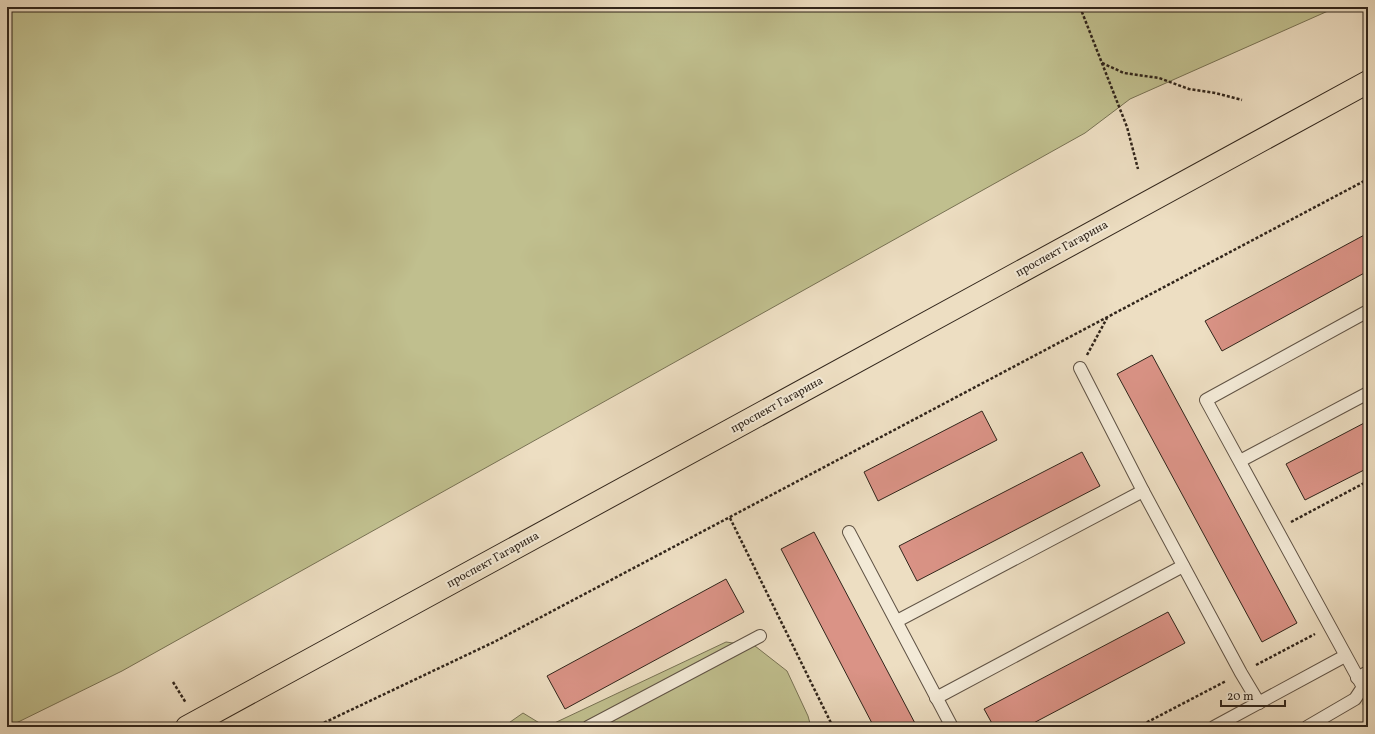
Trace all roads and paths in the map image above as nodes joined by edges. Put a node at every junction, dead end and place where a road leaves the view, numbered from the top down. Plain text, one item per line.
1 (1080, 7) edge
2 (1101, 63) junction
3 (1368, 82) edge
4 (1242, 100) dead end
5 (1138, 169) dead end
6 (1368, 179) edge
7 (1368, 311) edge
8 (1107, 318) junction
9 (1080, 368) joint
10 (1368, 393) edge
11 (1240, 461) junction
12 (1368, 481) edge
13 (1142, 491) junction
14 (730, 518) junction
15 (1277, 529) junction
16 (849, 532) dead end
17 (1183, 566) junction
18 (897, 621) junction
19 (760, 636) dead end
20 (1346, 656) junction
21 (1368, 672) edge
22 (1357, 678) junction
23 (936, 698) junction
24 (1258, 703) junction
25 (187, 727) edge
26 (315, 727) edge
27 (588, 727) edge
28 (833, 727) edge
29 (952, 727) edge
30 (1214, 727) edge
31 (1307, 727) edge

1 - 2 path
2 - 4 path
2 - 5 path
3 - 25 main road, проспект Гагарина
6 - 8 path
7 - 11 lane
8 - 9 path
8 - 14 path
9 - 13 lane
10 - 11 lane
11 - 15 lane
12 - 15 path
13 - 17 lane
13 - 18 lane
14 - 26 path
14 - 28 path
15 - 20 lane
16 - 18 lane
17 - 23 lane
17 - 24 lane
18 - 23 lane
19 - 27 lane
20 - 22 lane
20 - 24 lane
21 - 22 lane
22 - 31 lane
23 - 29 lane
24 - 30 lane

